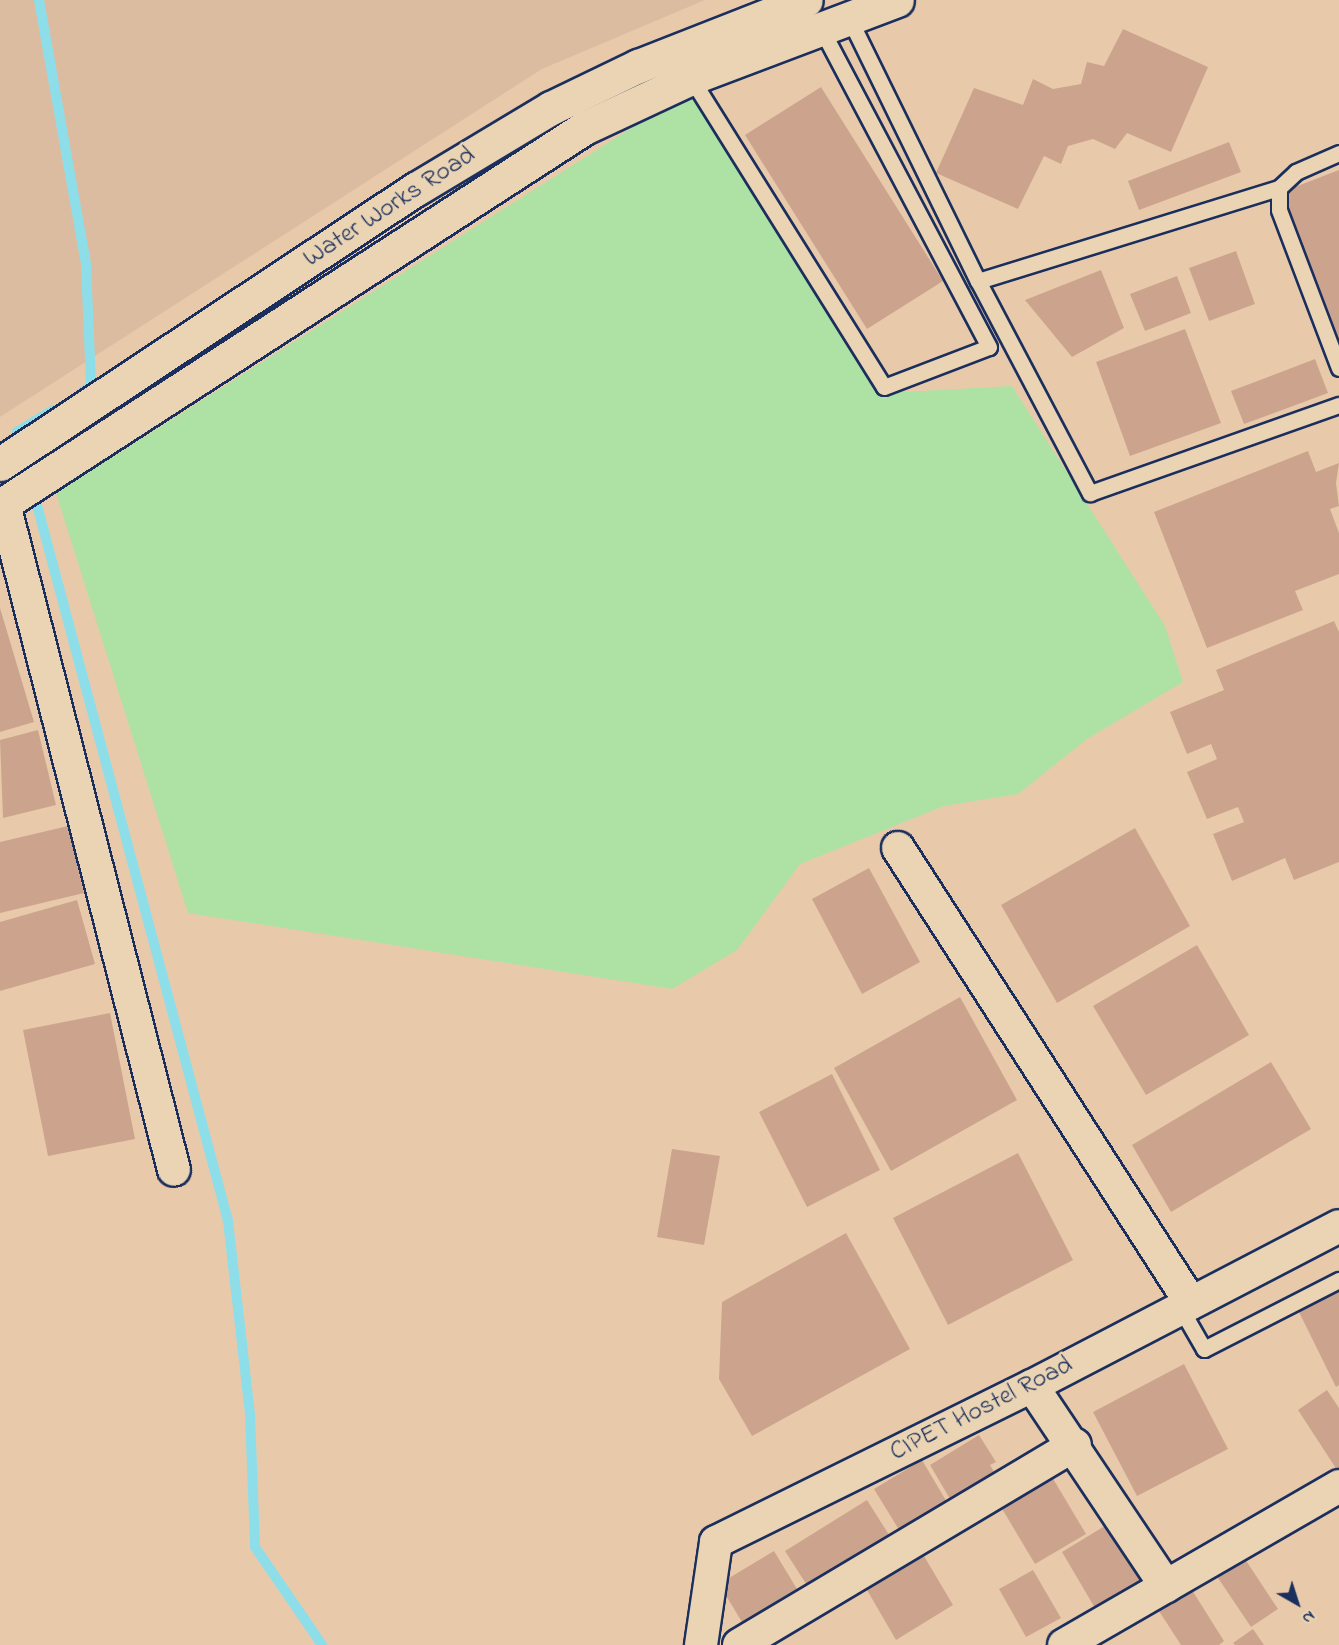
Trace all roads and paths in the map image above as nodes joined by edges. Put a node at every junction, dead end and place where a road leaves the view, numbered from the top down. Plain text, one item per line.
1 (897, 0) edge
2 (825, 15) edge
3 (691, 78) junction
4 (1339, 153) edge
5 (1279, 188) junction
6 (978, 280) junction
7 (1339, 368) edge
8 (1339, 405) edge
9 (1, 463) edge
10 (6, 504) edge
11 (898, 848) dead end
12 (174, 1170) dead end
13 (1339, 1226) edge
14 (1339, 1280) edge
15 (1186, 1306) junction
16 (1032, 1386) junction
17 (1075, 1445) junction
18 (1339, 1486) edge
19 (1166, 1586) junction
20 (702, 1645) edge
21 (739, 1645) edge
22 (1064, 1645) edge

1 - 2 main road
2 - 3 main road, Water Works Road
2 - 3 lane
2 - 6 lane
2 - 9 main road, Water Works Road
3 - 10 main road, Water Works Road
4 - 5 lane
5 - 6 lane
5 - 7 lane
6 - 8 lane
10 - 12 street
11 - 15 street
13 - 15 street, CIPET Hostel Road
14 - 15 lane
15 - 16 street, CIPET Hostel Road
16 - 17 street
16 - 20 street, CIPET Hostel Road
17 - 19 street
17 - 21 street
18 - 19 street
19 - 22 street

